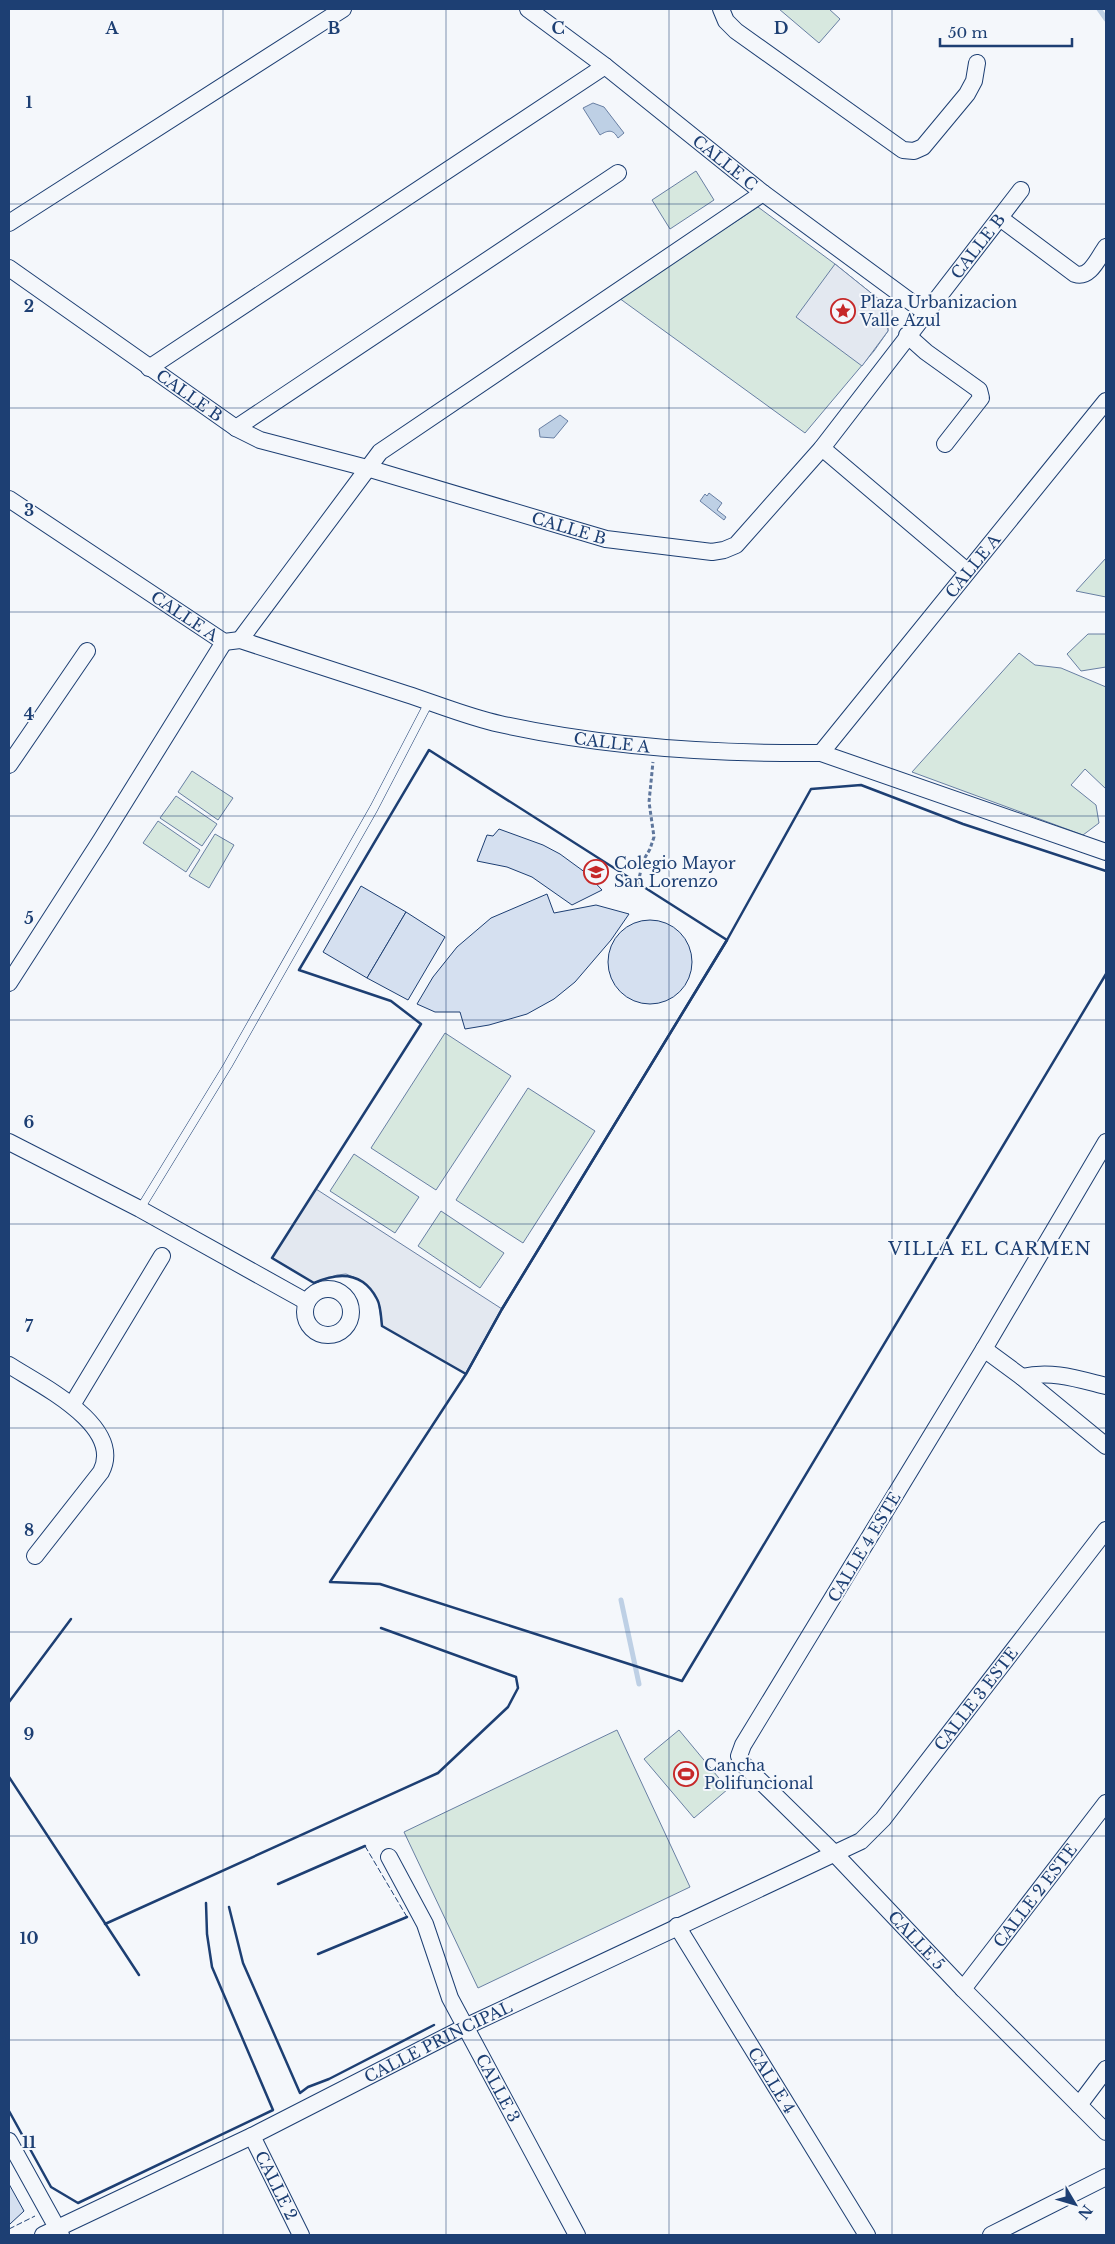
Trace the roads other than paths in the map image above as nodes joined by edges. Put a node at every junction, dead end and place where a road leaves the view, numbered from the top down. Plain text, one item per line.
1 (343, 9) edge
2 (528, 9) edge
3 (721, 9) edge
4 (977, 63) dead end
5 (605, 66) junction
6 (618, 173) dead end
7 (1021, 190) dead end
8 (763, 193) junction
9 (1000, 218) junction
10 (9, 223) edge
11 (1106, 246) edge
12 (9, 268) edge
13 (926, 312) junction
14 (907, 335) junction
15 (149, 368) junction
16 (1106, 401) edge
17 (236, 428) junction
18 (945, 444) dead end
19 (822, 448) junction
20 (368, 468) junction
21 (9, 499) edge
22 (967, 571) junction
23 (232, 641) junction
24 (87, 650) dead end
25 (428, 702) junction
26 (821, 753) junction
27 (9, 766) edge
28 (1106, 852) edge
29 (9, 983) edge
30 (9, 1142) edge
31 (1106, 1142) edge
32 (140, 1209) junction
33 (162, 1256) dead end
34 (307, 1302) dead end
35 (984, 1348) junction
36 (9, 1365) edge
37 (1022, 1376) junction
38 (1106, 1386) edge
39 (72, 1405) junction
40 (1106, 1446) edge
41 (1106, 1530) edge
42 (35, 1556) dead end
43 (743, 1745) joint
44 (1106, 1803) edge
45 (834, 1853) junction
46 (389, 1857) dead end
47 (677, 1926) junction
48 (963, 1989) junction
49 (464, 2027) junction
50 (1106, 2069) edge
51 (1079, 2104) junction
52 (1106, 2132) edge
53 (252, 2136) junction
54 (9, 2141) edge
55 (1106, 2177) edge
56 (54, 2233) edge
57 (301, 2235) edge
58 (577, 2235) edge
59 (867, 2235) edge
60 (991, 2235) edge

1 - 10 street
2 - 5 street, CALLE C
3 - 4 street
5 - 8 street, CALLE C
5 - 15 street
6 - 17 street
7 - 9 street, CALLE B
8 - 13 street, CALLE C
8 - 20 street
9 - 11 street
9 - 13 street, CALLE B
12 - 15 street, CALLE B
13 - 14 street, CALLE B
14 - 18 street
14 - 19 street, CALLE B
15 - 17 street, CALLE B
16 - 22 street, CALLE A
17 - 20 street, CALLE B
19 - 20 street, CALLE B
19 - 22 street
20 - 23 street
21 - 23 street, CALLE A
22 - 26 street, CALLE A
23 - 25 street, CALLE A
23 - 29 street
24 - 27 street
25 - 26 street, CALLE A
25 - 32 lane
26 - 28 street
30 - 32 street
31 - 35 street, CALLE 4 ESTE
32 - 34 street
33 - 39 street
35 - 37 street
35 - 43 street, CALLE 4 ESTE
36 - 39 street
37 - 38 street
37 - 40 street
39 - 42 street
41 - 45 street, CALLE 3 ESTE
43 - 45 street, CALLE 5
44 - 48 street, CALLE 2 ESTE
45 - 47 street, CALLE PRINCIPAL
45 - 48 street, CALLE 5
46 - 49 street, CALLE 3
47 - 49 street, CALLE PRINCIPAL
47 - 59 street, CALLE 4
48 - 51 street, CALLE 5
49 - 53 street, CALLE PRINCIPAL
49 - 58 street, CALLE 3
50 - 51 street
51 - 52 street, CALLE 5
53 - 56 street, CALLE PRINCIPAL
53 - 57 street, CALLE 2
54 - 56 street
55 - 60 street

